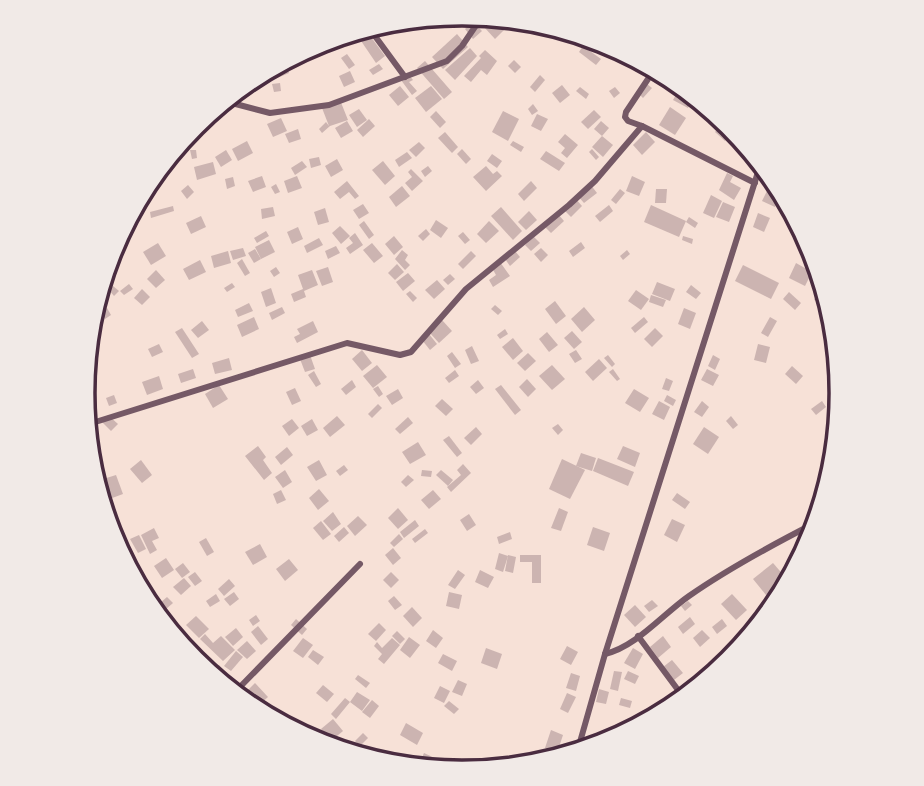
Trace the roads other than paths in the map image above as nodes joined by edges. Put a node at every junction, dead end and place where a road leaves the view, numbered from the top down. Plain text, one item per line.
1 (476, 27) edge
2 (376, 37) edge
3 (405, 77) junction
4 (649, 77) edge
5 (236, 104) edge
6 (642, 126) junction
7 (757, 176) edge
8 (755, 183) junction
9 (96, 422) edge
10 (802, 529) edge
11 (360, 564) dead end
12 (638, 636) junction
13 (606, 654) junction
14 (241, 686) edge
15 (678, 689) edge
16 (581, 740) edge

1 - 3 street
2 - 3 street
3 - 5 street
4 - 6 street
6 - 8 street
6 - 9 street
7 - 8 street
8 - 13 street
10 - 12 street
11 - 14 street
12 - 13 street
12 - 15 street
13 - 16 street

